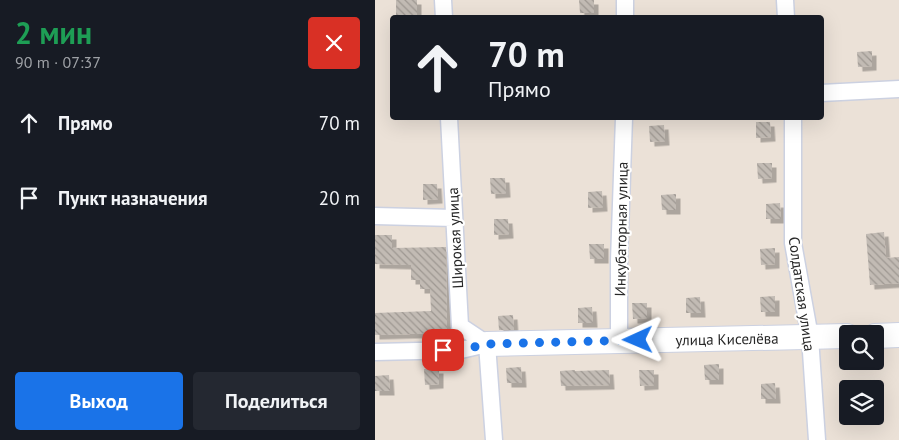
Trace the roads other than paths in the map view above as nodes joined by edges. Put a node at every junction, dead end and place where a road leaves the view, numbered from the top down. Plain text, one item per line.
1 (443, 0) edge
2 (625, 0) edge
3 (785, 0) edge
4 (443, 15) edge
5 (625, 15) edge
6 (786, 15) edge
7 (899, 89) edge
8 (824, 93) edge
9 (449, 120) edge
10 (624, 120) edge
11 (793, 120) edge
12 (375, 216) edge
13 (454, 218) junction
14 (899, 335) edge
15 (839, 336) edge
16 (884, 336) edge
17 (810, 337) junction
18 (619, 341) junction
19 (487, 344) junction
20 (375, 352) edge
21 (494, 440) edge
22 (817, 440) edge

1 - 4 street
2 - 5 street
3 - 6 street
7 - 8 street
9 - 13 street, Широкая улица
10 - 18 street, Инкубаторная улица
11 - 17 street, Солдатская улица
12 - 13 street
13 - 19 street, Широкая улица
14 - 16 street
15 - 17 street, улица Киселёва
17 - 18 street, улица Киселёва
17 - 22 street, Солдатская улица
18 - 19 street, улица Киселёва
19 - 20 street
19 - 21 street

